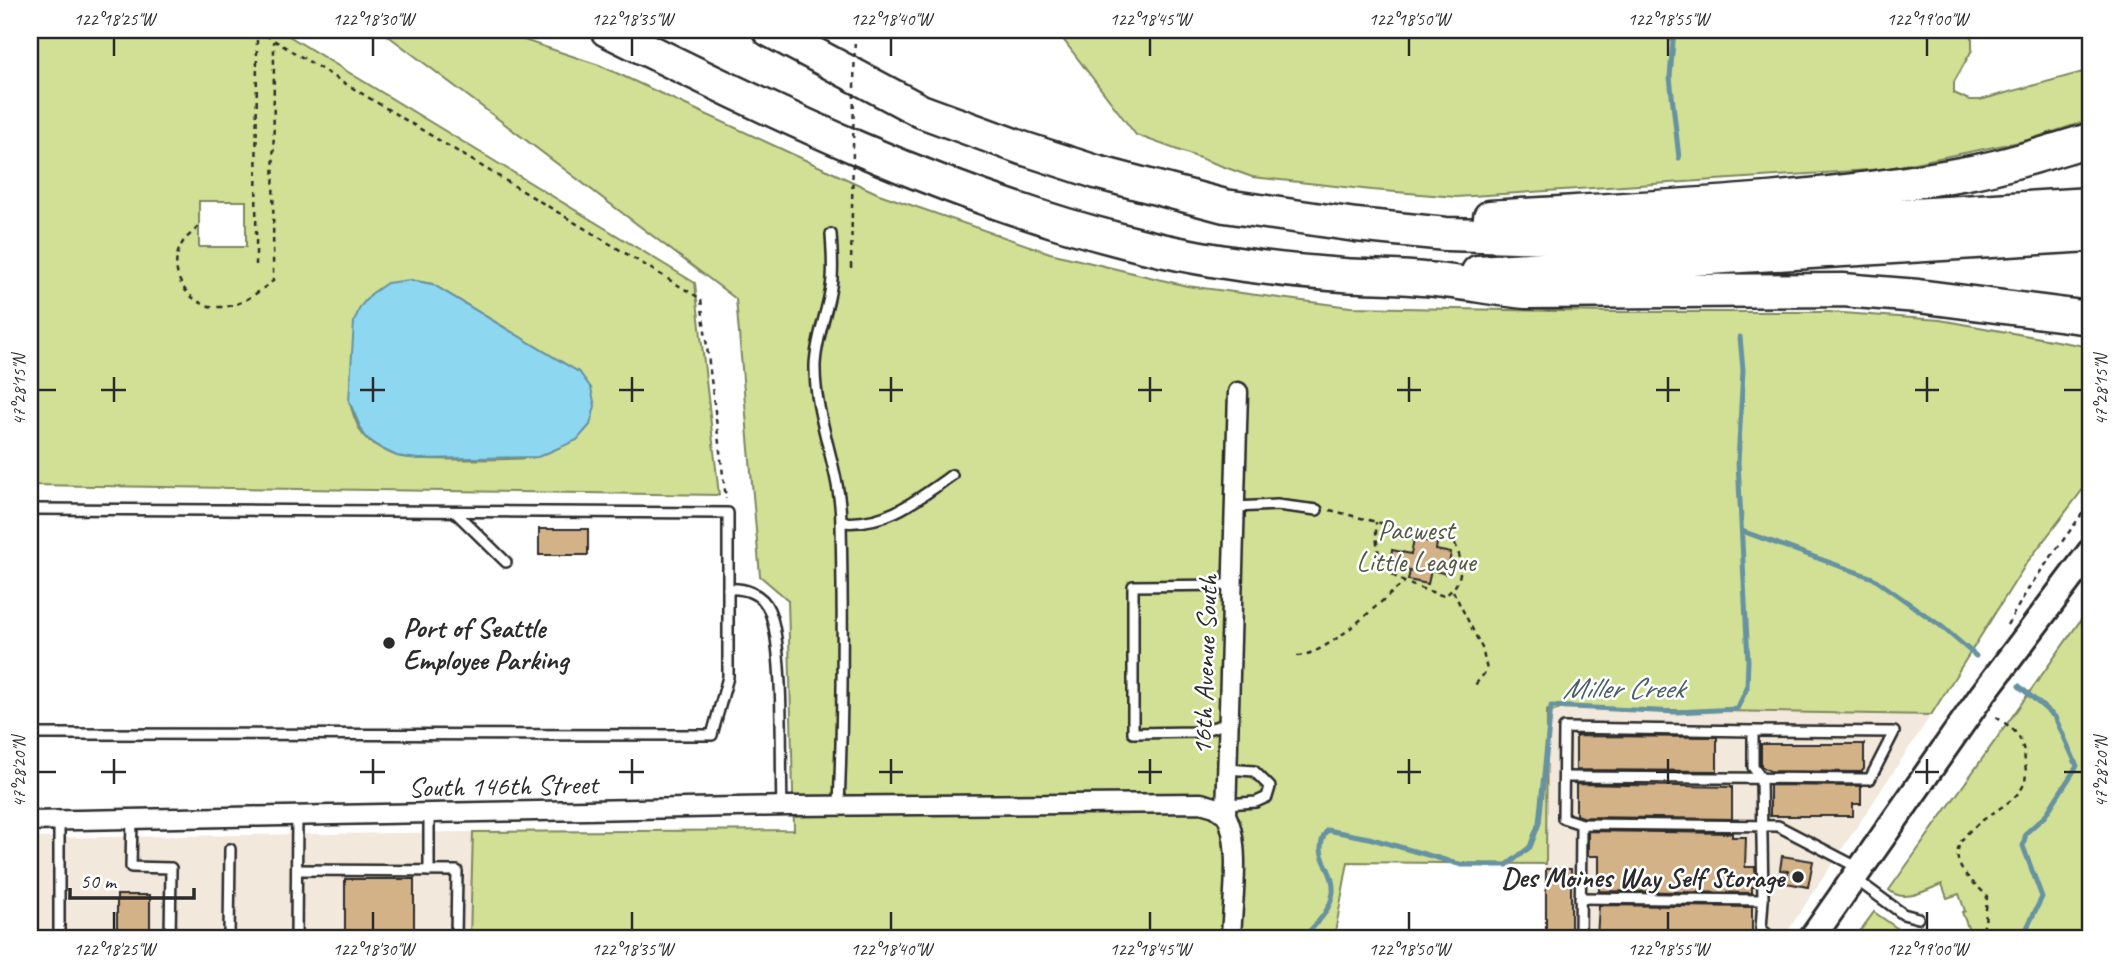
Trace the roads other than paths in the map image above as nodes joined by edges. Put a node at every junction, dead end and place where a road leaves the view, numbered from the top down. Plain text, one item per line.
1 (607, 30) edge
2 (769, 30) edge
3 (2090, 140) edge
4 (2090, 204) edge
5 (1356, 225) junction
6 (831, 234) dead end
7 (2090, 235) edge
8 (1424, 279) junction
9 (2090, 318) edge
10 (1238, 393) dead end
11 (952, 475) dead end
12 (1235, 507) junction
13 (30, 509) edge
14 (1317, 510) road end
15 (455, 512) junction
16 (842, 522) junction
17 (506, 562) dead end
18 (2087, 567) edge
19 (1232, 585) junction
20 (728, 589) junction
21 (1229, 723) junction
22 (1753, 731) junction
23 (30, 734) edge
24 (1227, 769) junction
25 (1564, 777) junction
26 (1761, 778) junction
27 (782, 806) junction
28 (839, 806) junction
29 (1226, 810) junction
30 (429, 813) junction
31 (297, 816) junction
32 (132, 819) junction
33 (30, 821) edge
34 (59, 821) junction
35 (1581, 824) junction
36 (1763, 825) junction
37 (230, 849) dead end
38 (297, 870) junction
39 (429, 871) junction
40 (1856, 873) junction
41 (1580, 898) junction
42 (1763, 900) junction
43 (1918, 918) dead end
44 (60, 938) edge
45 (170, 938) edge
46 (229, 938) edge
47 (296, 938) edge
48 (456, 938) edge
49 (1231, 938) edge
50 (1580, 938) edge
51 (1766, 938) edge
52 (1812, 938) edge

1 - 8 highway
2 - 5 highway
3 - 5 highway
4 - 5 highway
6 - 16 lane
7 - 8 highway
8 - 9 highway
10 - 12 street, 16th Avenue South
11 - 16 lane
12 - 14 lane
12 - 19 street, 16th Avenue South
13 - 15 lane
15 - 17 lane
15 - 20 lane
16 - 28 lane
18 - 40 main road
19 - 21 street, 16th Avenue South
19 - 21 lane
20 - 23 lane
20 - 27 lane
21 - 24 street, 16th Avenue South
22 - 25 lane
22 - 26 lane
22 - 26 lane
24 - 29 street, 16th Avenue South
24 - 29 lane
25 - 26 lane
25 - 35 lane
26 - 36 lane
27 - 28 street, South 146th Street
27 - 30 street, South 146th Street
28 - 29 street, South 146th Street
29 - 49 street, 16th Avenue South
30 - 31 street, South 146th Street
30 - 39 lane
31 - 32 street, South 146th Street
31 - 38 lane
32 - 34 street, South 146th Street
32 - 45 lane
33 - 34 street, South 146th Street
34 - 44 lane
35 - 36 lane
35 - 41 lane
36 - 40 lane
36 - 42 lane
37 - 46 lane
38 - 39 lane
38 - 47 lane
39 - 48 lane
40 - 43 lane
40 - 52 main road
41 - 42 lane
41 - 50 lane
42 - 51 lane

